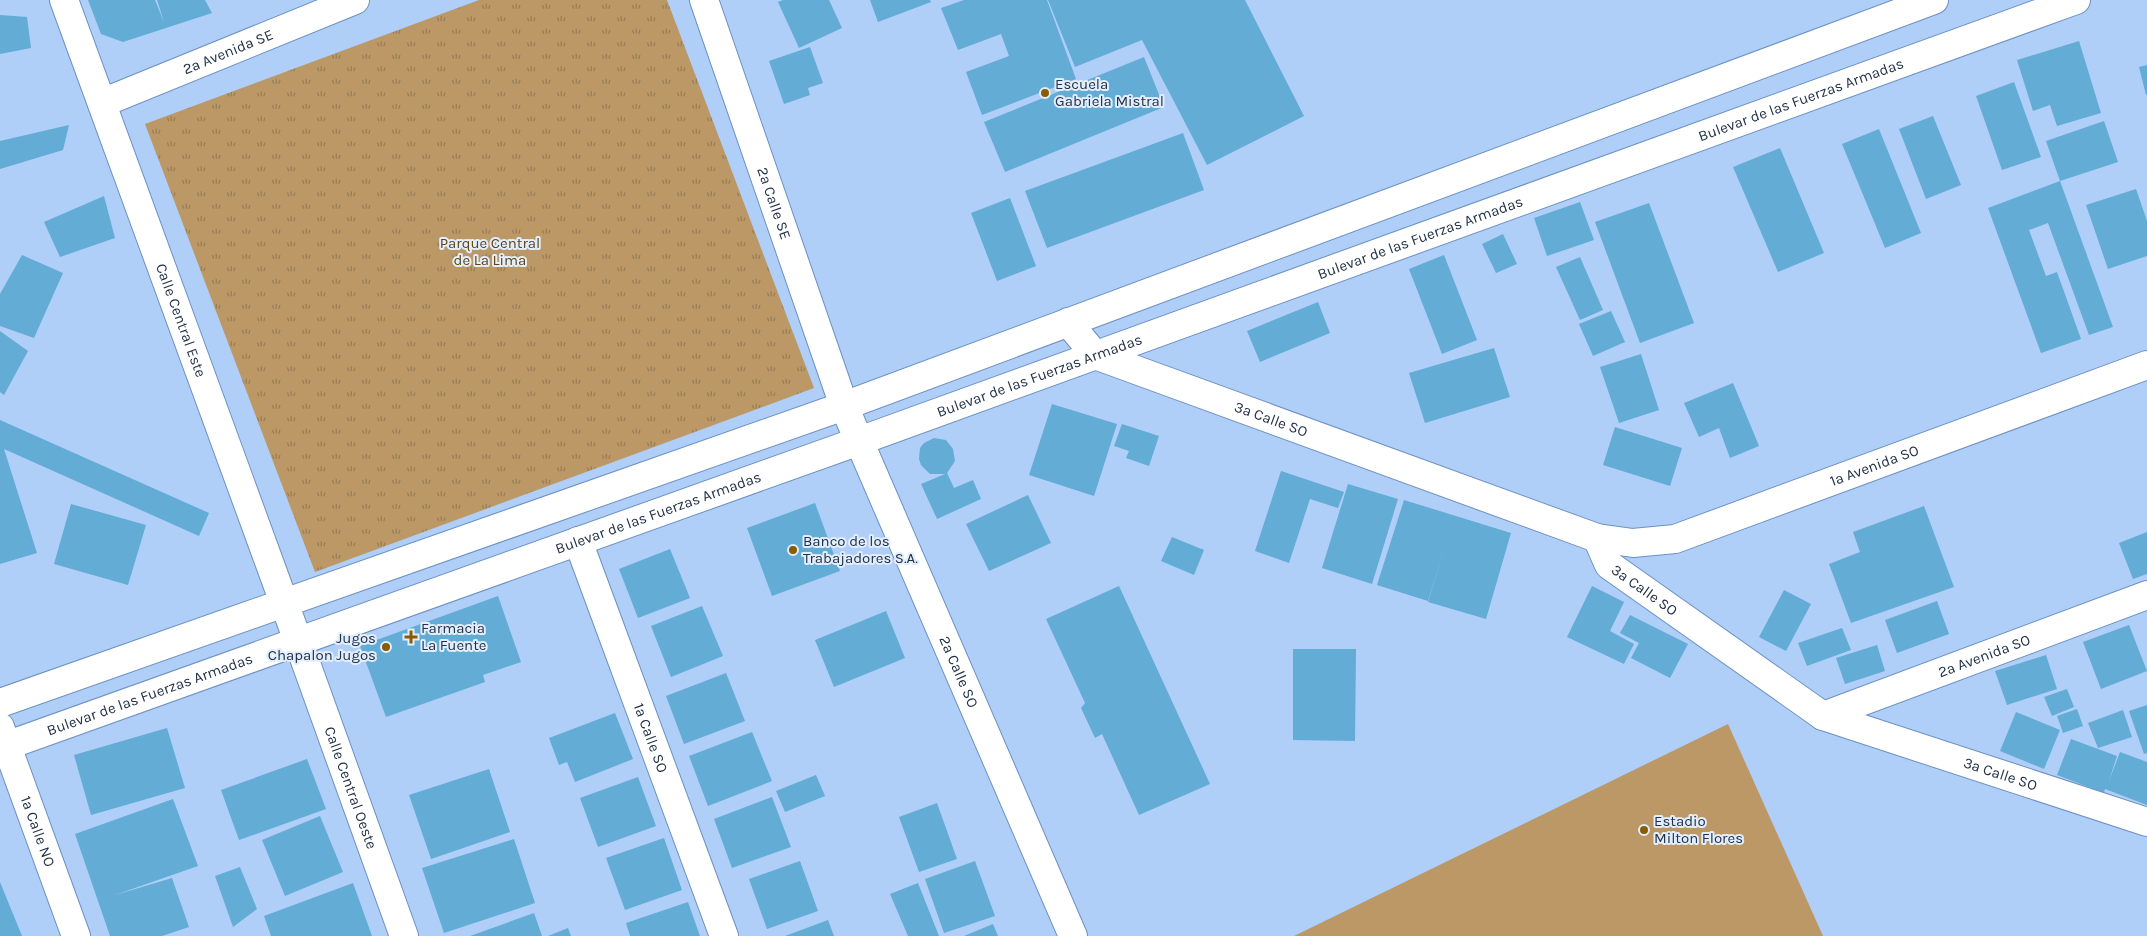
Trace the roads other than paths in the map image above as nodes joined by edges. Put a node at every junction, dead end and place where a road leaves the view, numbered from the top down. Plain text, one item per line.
1 (64, 0) edge
2 (355, 0) edge
3 (704, 0) edge
4 (1934, 0) edge
5 (2076, 0) edge
6 (102, 103) junction
7 (1068, 322) junction
8 (1095, 355) junction
9 (2147, 365) edge
10 (844, 406) junction
11 (859, 441) junction
12 (1597, 538) junction
13 (578, 541) junction
14 (2147, 595) edge
15 (284, 603) junction
16 (298, 641) junction
17 (0, 703) edge
18 (1823, 716) junction
19 (2, 740) edge
20 (2147, 822) edge
21 (76, 936) edge
22 (404, 936) edge
23 (724, 936) edge
24 (1073, 936) edge

1 - 6 street, Calle Central Este
2 - 6 street, 2a Avenida SE
3 - 10 street, 2a Calle SE
4 - 7 street
5 - 8 street, Bulevar de las Fuerzas Armadas
6 - 15 street, Calle Central Este
7 - 8 street
7 - 10 street
8 - 11 street, Bulevar de las Fuerzas Armadas
8 - 12 street, 3a Calle SO
9 - 12 street, 1a Avenida SO
10 - 11 street, 2a Calle SO
10 - 15 street
11 - 13 street, Bulevar de las Fuerzas Armadas
11 - 24 street, 2a Calle SO
12 - 18 street, 3a Calle SO
13 - 16 street, Bulevar de las Fuerzas Armadas
13 - 23 street, 1a Calle SO
14 - 18 street, 2a Avenida SO
15 - 16 street, Calle Central Este
15 - 17 street
16 - 19 street, Bulevar de las Fuerzas Armadas
16 - 22 street, Calle Central Oeste
18 - 20 street, 3a Calle SO
19 - 21 street, 1a Calle NO

